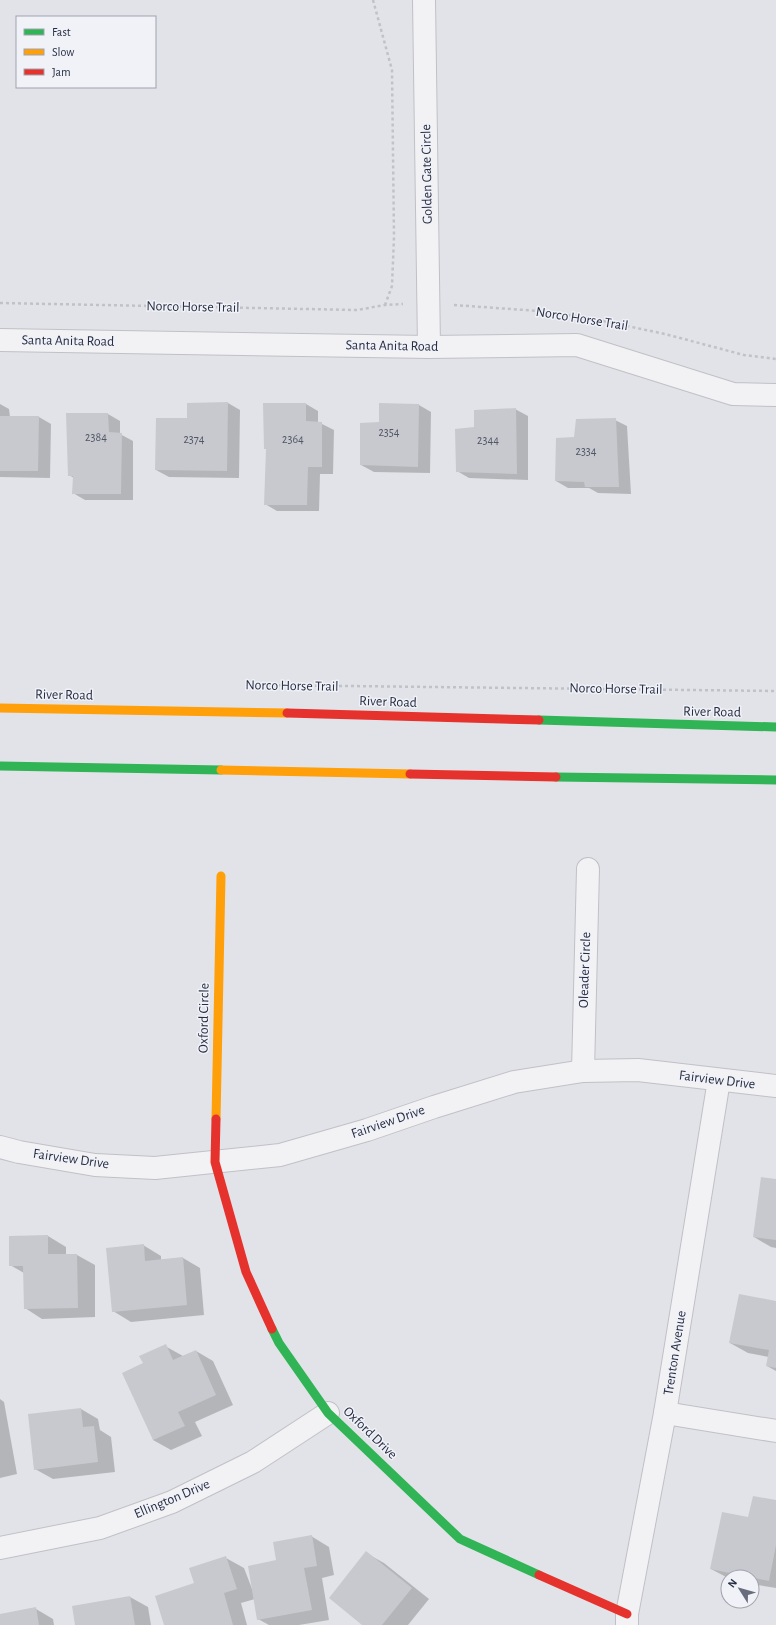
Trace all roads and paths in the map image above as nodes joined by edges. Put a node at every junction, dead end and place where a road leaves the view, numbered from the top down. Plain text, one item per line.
1 (373, 0) edge
2 (424, 0) edge
3 (0, 303) edge
4 (428, 304) junction
5 (385, 305) junction
6 (0, 340) edge
7 (429, 347) junction
8 (776, 359) edge
9 (776, 395) edge
10 (253, 685) dead end
11 (776, 691) edge
12 (0, 708) edge
13 (776, 727) edge
14 (0, 766) edge
15 (776, 780) edge
16 (588, 869) dead end
17 (221, 876) dead end
18 (583, 1071) junction
19 (719, 1080) junction
20 (776, 1086) edge
21 (0, 1147) edge
22 (215, 1162) junction
23 (328, 1412) junction
24 (665, 1413) junction
25 (776, 1431) edge
26 (0, 1548) edge
27 (627, 1619) edge

1 - 5 path
2 - 4 street, Golden Gate Circle
3 - 5 path, Norco Horse Trail
4 - 5 path, Norco Horse Trail
4 - 7 street, Golden Gate Circle
4 - 8 path, Norco Horse Trail
6 - 7 street, Santa Anita Road
7 - 9 street, Santa Anita Road
10 - 11 path, Norco Horse Trail
12 - 13 main road, River Road
14 - 15 main road
16 - 18 street, Oleader Circle
17 - 22 main road, Oxford Circle
18 - 19 street, Fairview Drive
18 - 22 street, Fairview Drive
19 - 20 street, Fairview Drive
19 - 24 street, Trenton Avenue
21 - 22 street, Fairview Drive
22 - 23 main road, Oxford Drive
23 - 26 street, Ellington Drive
23 - 27 main road, Oxford Drive
24 - 25 street
24 - 27 street, Trenton Avenue

